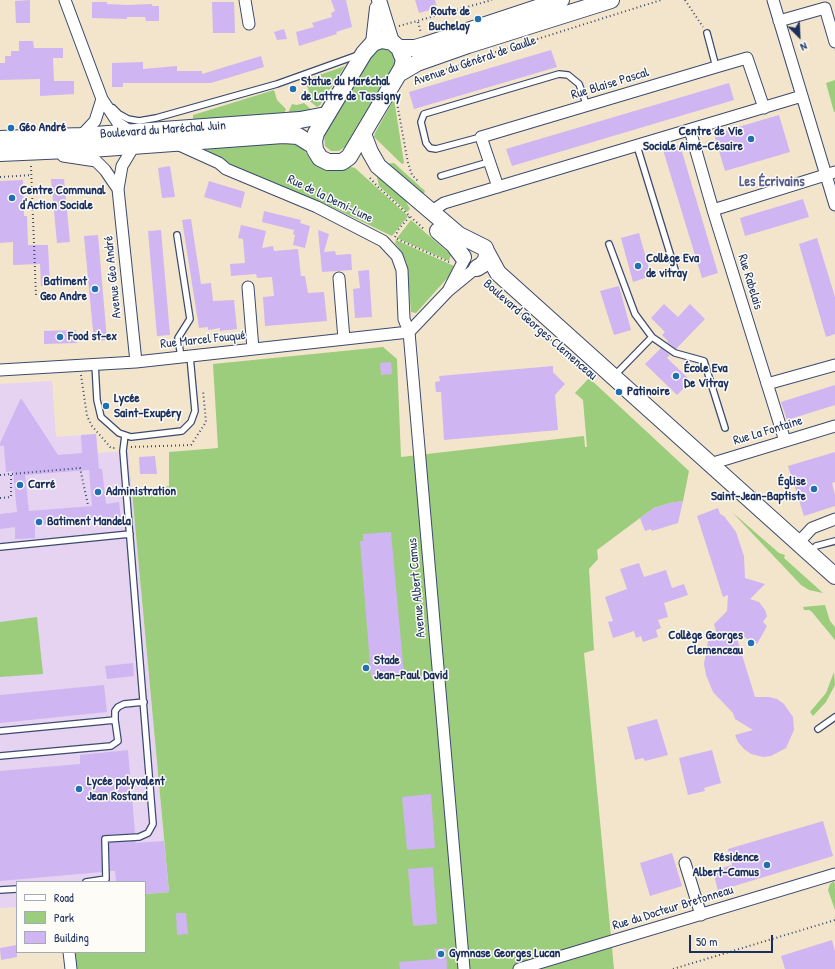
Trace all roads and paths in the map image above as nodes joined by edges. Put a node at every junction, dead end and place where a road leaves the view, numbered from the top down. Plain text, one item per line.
1 (65, 0) edge
2 (245, 0) edge
3 (378, 0) edge
4 (492, 0) edge
5 (561, 0) edge
6 (611, 0) edge
7 (661, 0) edge
8 (685, 0) edge
9 (773, 0) edge
10 (779, 21) junction
11 (248, 24) dead end
12 (707, 33) joint
13 (393, 40) junction
14 (835, 42) edge
15 (369, 48) junction
16 (716, 67) junction
17 (400, 73) junction
18 (415, 80) dead end
19 (802, 96) junction
20 (103, 101) junction
21 (397, 102) dead end
22 (587, 106) junction
23 (764, 108) junction
24 (326, 115) junction
25 (690, 130) junction
26 (363, 134) junction
27 (81, 136) junction
28 (482, 138) junction
29 (0, 139) edge
30 (132, 139) junction
31 (174, 143) junction
32 (314, 146) junction
33 (637, 146) junction
34 (48, 151) junction
35 (30, 152) junction
36 (0, 153) edge
37 (344, 162) junction
38 (490, 162) junction
39 (371, 164) junction
40 (830, 174) edge
41 (31, 175) junction
42 (440, 176) dead end
43 (0, 177) edge
44 (399, 184) junction
45 (422, 185) dead end
46 (498, 187) junction
47 (118, 189) junction
48 (835, 205) edge
49 (713, 210) junction
50 (432, 211) junction
51 (413, 213) junction
52 (426, 230) dead end
53 (177, 235) dead end
54 (609, 244) dead end
55 (481, 247) junction
56 (465, 265) junction
57 (498, 273) junction
58 (676, 273) dead end
59 (339, 278) dead end
60 (248, 287) dead end
61 (448, 291) junction
62 (36, 296) dead end
63 (510, 303) dead end
64 (409, 332) junction
65 (652, 337) junction
66 (344, 339) junction
67 (555, 344) dead end
68 (253, 349) junction
69 (186, 356) junction
70 (136, 362) junction
71 (94, 364) junction
72 (835, 365) edge
73 (0, 370) edge
74 (613, 377) junction
75 (767, 384) junction
76 (835, 426) edge
77 (725, 428) dead end
78 (125, 435) junction
79 (784, 441) junction
80 (710, 464) junction
81 (0, 475) edge
82 (11, 475) junction
83 (0, 498) edge
84 (88, 505) dead end
85 (835, 519) edge
86 (130, 534) junction
87 (835, 541) edge
88 (0, 547) edge
89 (804, 548) junction
90 (835, 576) edge
91 (144, 702) junction
92 (835, 717) edge
93 (115, 720) junction
94 (0, 730) edge
95 (818, 730) dead end
96 (0, 756) edge
97 (685, 863) dead end
98 (835, 874) edge
99 (93, 881) edge
100 (16, 889) edge
101 (0, 890) edge
102 (701, 915) junction
103 (835, 920) edge
104 (69, 953) edge
105 (70, 969) edge
106 (464, 969) edge
107 (519, 969) edge
108 (673, 969) edge

1 - 20 street
2 - 11 street
3 - 13 street
3 - 15 street
4 - 13 path
5 - 13 main road
6 - 17 main road, Avenue du Général de Gaulle
7 - 18 path, Avenue du Général de Gaulle
8 - 12 path
9 - 10 street
10 - 14 street
10 - 19 street
12 - 16 lane
13 - 15 main road
13 - 17 main road
15 - 20 lane
15 - 24 main road
16 - 22 street, Rue Blaise Pascal
16 - 23 street, Rue Blaise Pascal
17 - 26 main road
19 - 23 street
19 - 40 street
20 - 27 street
20 - 30 street
21 - 45 path
22 - 28 street, Rue Blaise Pascal
22 - 28 lane
23 - 25 street
24 - 30 main road, Boulevard du Maréchal Juin
24 - 32 main road
25 - 33 street
25 - 49 street, Rue Rabelais
26 - 37 main road
26 - 39 main road
27 - 29 main road, Boulevard du Maréchal Juin
27 - 30 main road, Boulevard du Maréchal Juin
28 - 38 street
30 - 31 main road, Boulevard du Maréchal Juin
30 - 34 main road, Boulevard du Maréchal Juin
30 - 47 street, Avenue Géo André
31 - 32 main road, Boulevard du Maréchal Juin
31 - 64 street, Rue de la Demi-Lune
32 - 37 main road
33 - 46 street
33 - 58 lane
34 - 35 main road, Boulevard du Maréchal Juin
34 - 47 street, Avenue Géo André
35 - 36 main road, Boulevard du Maréchal Juin
35 - 41 path
37 - 39 main road
38 - 42 lane
38 - 46 street
39 - 44 main road
39 - 51 path
40 - 48 street
40 - 49 street
41 - 43 path
41 - 62 path
44 - 50 main road
44 - 51 main road
46 - 50 street
47 - 70 street, Avenue Géo André
49 - 75 street, Rue Rabelais
50 - 55 main road
51 - 52 path
51 - 56 main road
51 - 56 path
53 - 69 lane
54 - 65 lane
55 - 56 main road
55 - 56 main road
55 - 57 main road, Boulevard Georges Clemenceau
56 - 57 main road, Boulevard Georges Clemenceau
56 - 61 street
56 - 61 street
57 - 74 main road, Boulevard Georges Clemenceau
59 - 66 street
60 - 68 street
61 - 64 street
63 - 67 path, Boulevard Georges Clemenceau
64 - 66 street, Rue Marcel Fouqué
64 - 106 street, Avenue Albert Camus
65 - 74 lane
65 - 77 lane
66 - 68 street, Rue Marcel Fouqué
68 - 69 street, Rue Marcel Fouqué
69 - 70 street, Rue Marcel Fouqué
69 - 78 lane
70 - 71 street, Rue Marcel Fouqué
71 - 73 street, Rue Marcel Fouqué
71 - 78 lane
72 - 75 street
74 - 80 main road, Boulevard Georges Clemenceau
75 - 79 street, Rue Rabelais
76 - 79 street, Rue La Fontaine
78 - 86 lane
79 - 80 street, Rue La Fontaine
80 - 89 main road, Boulevard Georges Clemenceau
81 - 82 path
82 - 83 path
82 - 84 path
85 - 89 street
86 - 88 lane
86 - 91 lane
87 - 89 lane
89 - 90 main road, Boulevard Georges Clemenceau
91 - 93 lane
91 - 99 lane
92 - 95 lane
93 - 94 lane
93 - 96 lane
97 - 102 street
98 - 102 street, Rue du Docteur Bretonneau
100 - 101 lane
102 - 107 street, Rue du Docteur Bretonneau
103 - 108 path
104 - 105 street

